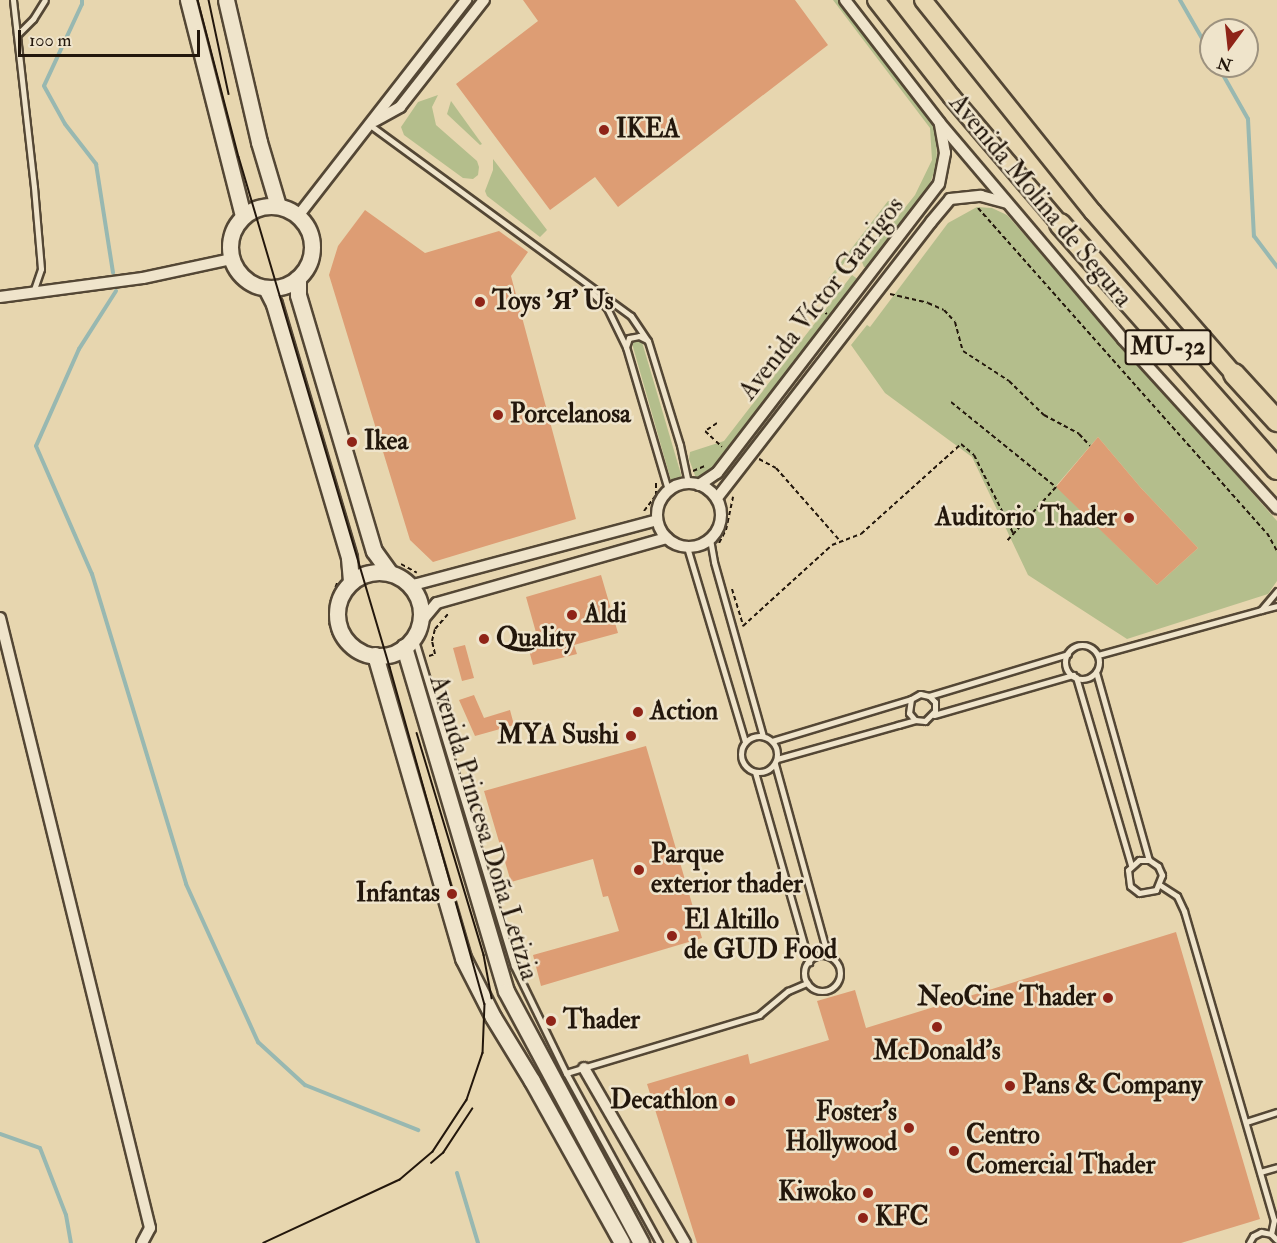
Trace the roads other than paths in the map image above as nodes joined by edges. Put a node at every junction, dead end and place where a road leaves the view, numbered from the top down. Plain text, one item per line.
1 (13, 0) edge
2 (45, 0) edge
3 (188, 0) edge
4 (226, 0) edge
5 (458, 0) edge
6 (466, 0) edge
7 (484, 0) edge
8 (845, 0) edge
9 (876, 0) edge
10 (922, 0) edge
11 (17, 35) junction
12 (415, 68) junction
13 (940, 123) junction
14 (370, 125) junction
15 (1007, 203) junction
16 (278, 206) junction
17 (243, 216) junction
18 (298, 216) junction
19 (1060, 224) joint
20 (232, 260) junction
21 (576, 277) junction
22 (298, 278) junction
23 (266, 288) junction
24 (33, 292) junction
25 (0, 297) edge
26 (648, 341) junction
27 (626, 347) junction
28 (1234, 374) joint
29 (1277, 419) edge
30 (1249, 440) junction
31 (1277, 469) edge
32 (1277, 477) edge
33 (694, 484) junction
34 (668, 490) junction
35 (717, 498) junction
36 (1275, 506) edge
37 (657, 520) junction
38 (667, 538) junction
39 (710, 539) junction
40 (687, 547) junction
41 (393, 567) junction
42 (345, 581) junction
43 (413, 589) junction
44 (1277, 591) edge
45 (1277, 606) edge
46 (1260, 610) junction
47 (0, 618) edge
48 (413, 636) junction
49 (1068, 654) junction
50 (1098, 655) junction
51 (370, 658) junction
52 (1096, 672) junction
53 (1075, 676) junction
54 (929, 696) junction
55 (911, 699) junction
56 (934, 715) junction
57 (915, 720) junction
58 (763, 736) junction
59 (772, 741) junction
60 (745, 742) junction
61 (776, 762) junction
62 (755, 772) junction
63 (1149, 860) junction
64 (1131, 865) junction
65 (1160, 885) junction
66 (828, 957) junction
67 (808, 962) junction
68 (807, 983) junction
69 (584, 1068) junction
70 (566, 1073) junction
71 (1277, 1112) edge
72 (1246, 1122) junction
73 (1277, 1167) edge
74 (1260, 1172) junction
75 (1271, 1234) junction
76 (1277, 1240) edge
77 (141, 1243) edge
78 (622, 1243) edge
79 (641, 1243) edge
80 (659, 1243) edge
81 (685, 1243) edge
82 (1249, 1243) edge

1 - 11 lane
2 - 11 lane
3 - 17 street
4 - 16 street
5 - 12 street
6 - 12 street
7 - 14 street
8 - 13 street, Avenida Molina de Segura
9 - 19 main road, Avenida Molina de Segura
10 - 28 main road, Avenida Molina de Segura
11 - 24 lane
12 - 14 street
13 - 15 street, Avenida Molina de Segura
13 - 33 street, Avenida Víctor Garrigos
14 - 18 street
14 - 21 lane
15 - 35 street, Avenida Víctor Garrigos
15 - 36 street, Avenida Molina de Segura
16 - 17 street
16 - 18 street
17 - 20 street
18 - 22 street
19 - 30 highway, MU-32
20 - 23 street
20 - 24 street
21 - 26 lane
21 - 27 lane
22 - 23 street
22 - 41 street
23 - 42 street
24 - 25 street
26 - 27 lane
26 - 33 lane
27 - 34 lane
28 - 29 highway, MU-32
30 - 31 highway, MU-32
30 - 32 highway
33 - 34 street
33 - 35 street
34 - 37 street
35 - 39 street
37 - 38 street
37 - 43 street
38 - 40 street
38 - 48 street
39 - 40 street
39 - 58 lane
40 - 60 lane
41 - 42 street
41 - 43 street
42 - 51 street
43 - 48 street
44 - 46 lane
45 - 46 lane
46 - 50 lane
47 - 77 street
48 - 51 street
48 - 70 lane
48 - 79 street, Avenida Princesa Doña Letizia
49 - 50 lane
49 - 53 lane
49 - 54 lane
50 - 52 lane
51 - 78 street, Avenida Princesa Doña Letizia
52 - 53 lane
52 - 63 lane
53 - 56 lane
53 - 64 lane
54 - 55 lane
54 - 56 lane
55 - 57 lane
55 - 59 lane
56 - 57 lane
57 - 61 lane
58 - 59 lane
58 - 60 lane
59 - 61 lane
60 - 62 lane
61 - 62 lane
61 - 66 lane
62 - 67 lane
63 - 64 lane
63 - 65 lane
64 - 65 lane
65 - 72 lane
66 - 67 lane
66 - 68 lane
67 - 68 lane
68 - 69 lane
69 - 70 lane
69 - 81 street
70 - 80 lane
71 - 72 lane
72 - 74 lane
73 - 74 lane
74 - 75 lane
75 - 76 lane
75 - 82 lane

